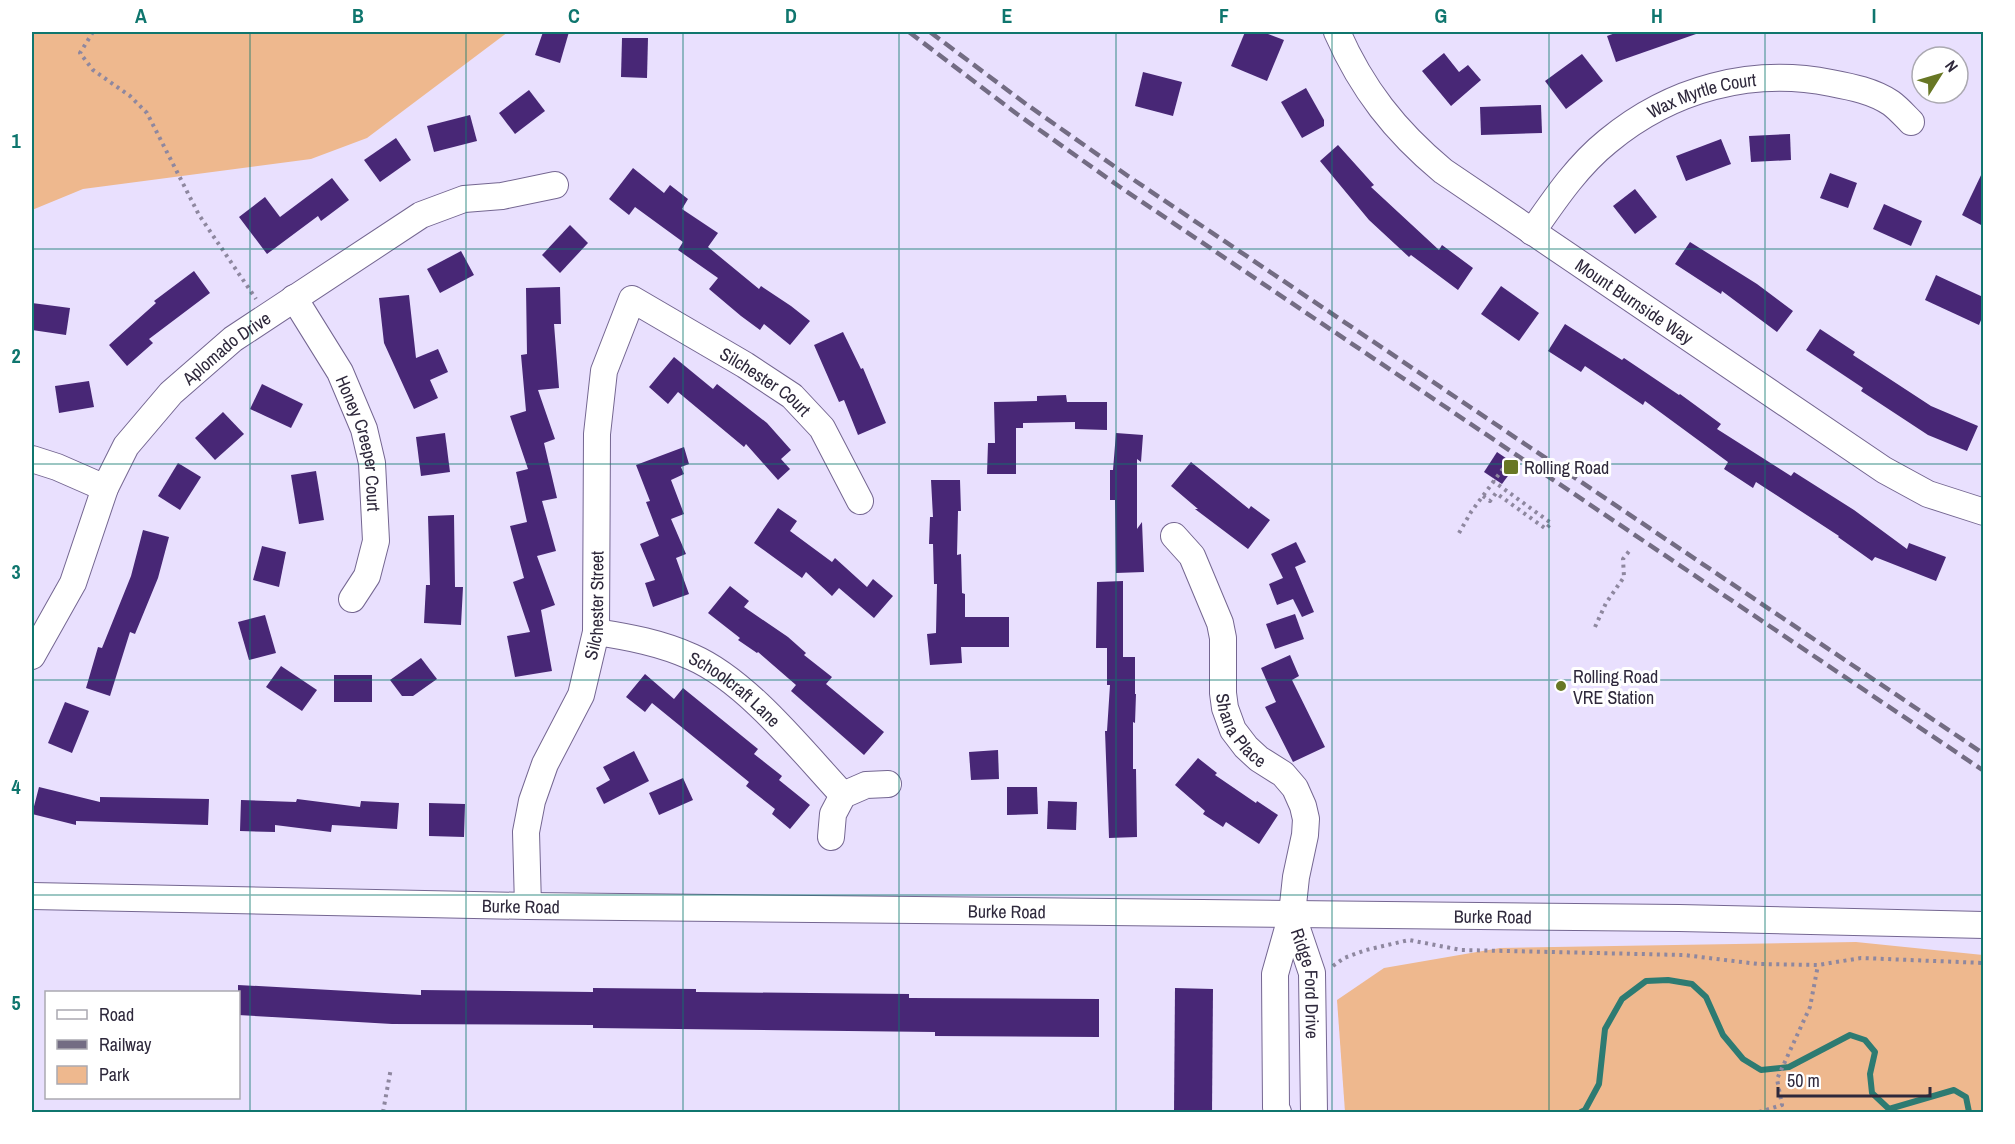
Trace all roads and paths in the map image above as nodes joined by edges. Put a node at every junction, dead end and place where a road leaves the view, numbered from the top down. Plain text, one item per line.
1 (93, 32) edge
2 (1337, 32) edge
3 (1911, 122) dead end
4 (555, 185) dead end
5 (1532, 231) junction
6 (294, 298) junction
7 (632, 299) joint
8 (266, 316) junction
9 (32, 459) edge
10 (1505, 466) dead end
11 (1493, 481) junction
12 (105, 489) junction
13 (1483, 496) junction
14 (860, 501) dead end
15 (1983, 512) edge
16 (1459, 533) dead end
17 (1174, 536) dead end
18 (1630, 550) dead end
19 (352, 599) dead end
20 (1595, 627) dead end
21 (596, 632) junction
22 (32, 656) edge
23 (888, 784) dead end
24 (843, 795) junction
25 (831, 837) dead end
26 (32, 896) edge
27 (528, 906) junction
28 (1292, 914) junction
29 (1983, 925) edge
30 (1983, 963) edge
31 (1818, 965) junction
32 (1310, 969) junction
33 (391, 1068) dead end
34 (1761, 1112) edge
35 (383, 1113) edge
36 (1278, 1113) edge
37 (1314, 1113) edge

1 - 8 path
2 - 5 street, Mount Burnside Way
3 - 5 street, Wax Myrtle Court
4 - 6 street, Aplomado Drive
5 - 15 street, Mount Burnside Way
6 - 8 street, Aplomado Drive
6 - 19 street, Honey Creeper Court
7 - 14 street, Silchester Court
7 - 21 street, Silchester Street
8 - 12 street, Aplomado Drive
9 - 12 street
10 - 11 path
11 - 13 path
11 - 13 path
12 - 22 street, Aplomado Drive
13 - 16 path
17 - 28 street, Shana Place
18 - 20 path
21 - 24 street, Schoolcraft Lane
21 - 27 street, Silchester Street
23 - 24 street
24 - 25 street
26 - 27 street, Burke Road
27 - 28 street, Burke Road
28 - 29 street, Burke Road
28 - 32 street, Ridge Ford Drive
28 - 36 street, Ridge Ford Drive
30 - 31 path
31 - 32 path
31 - 34 path
32 - 37 street, Ridge Ford Drive
33 - 35 path

